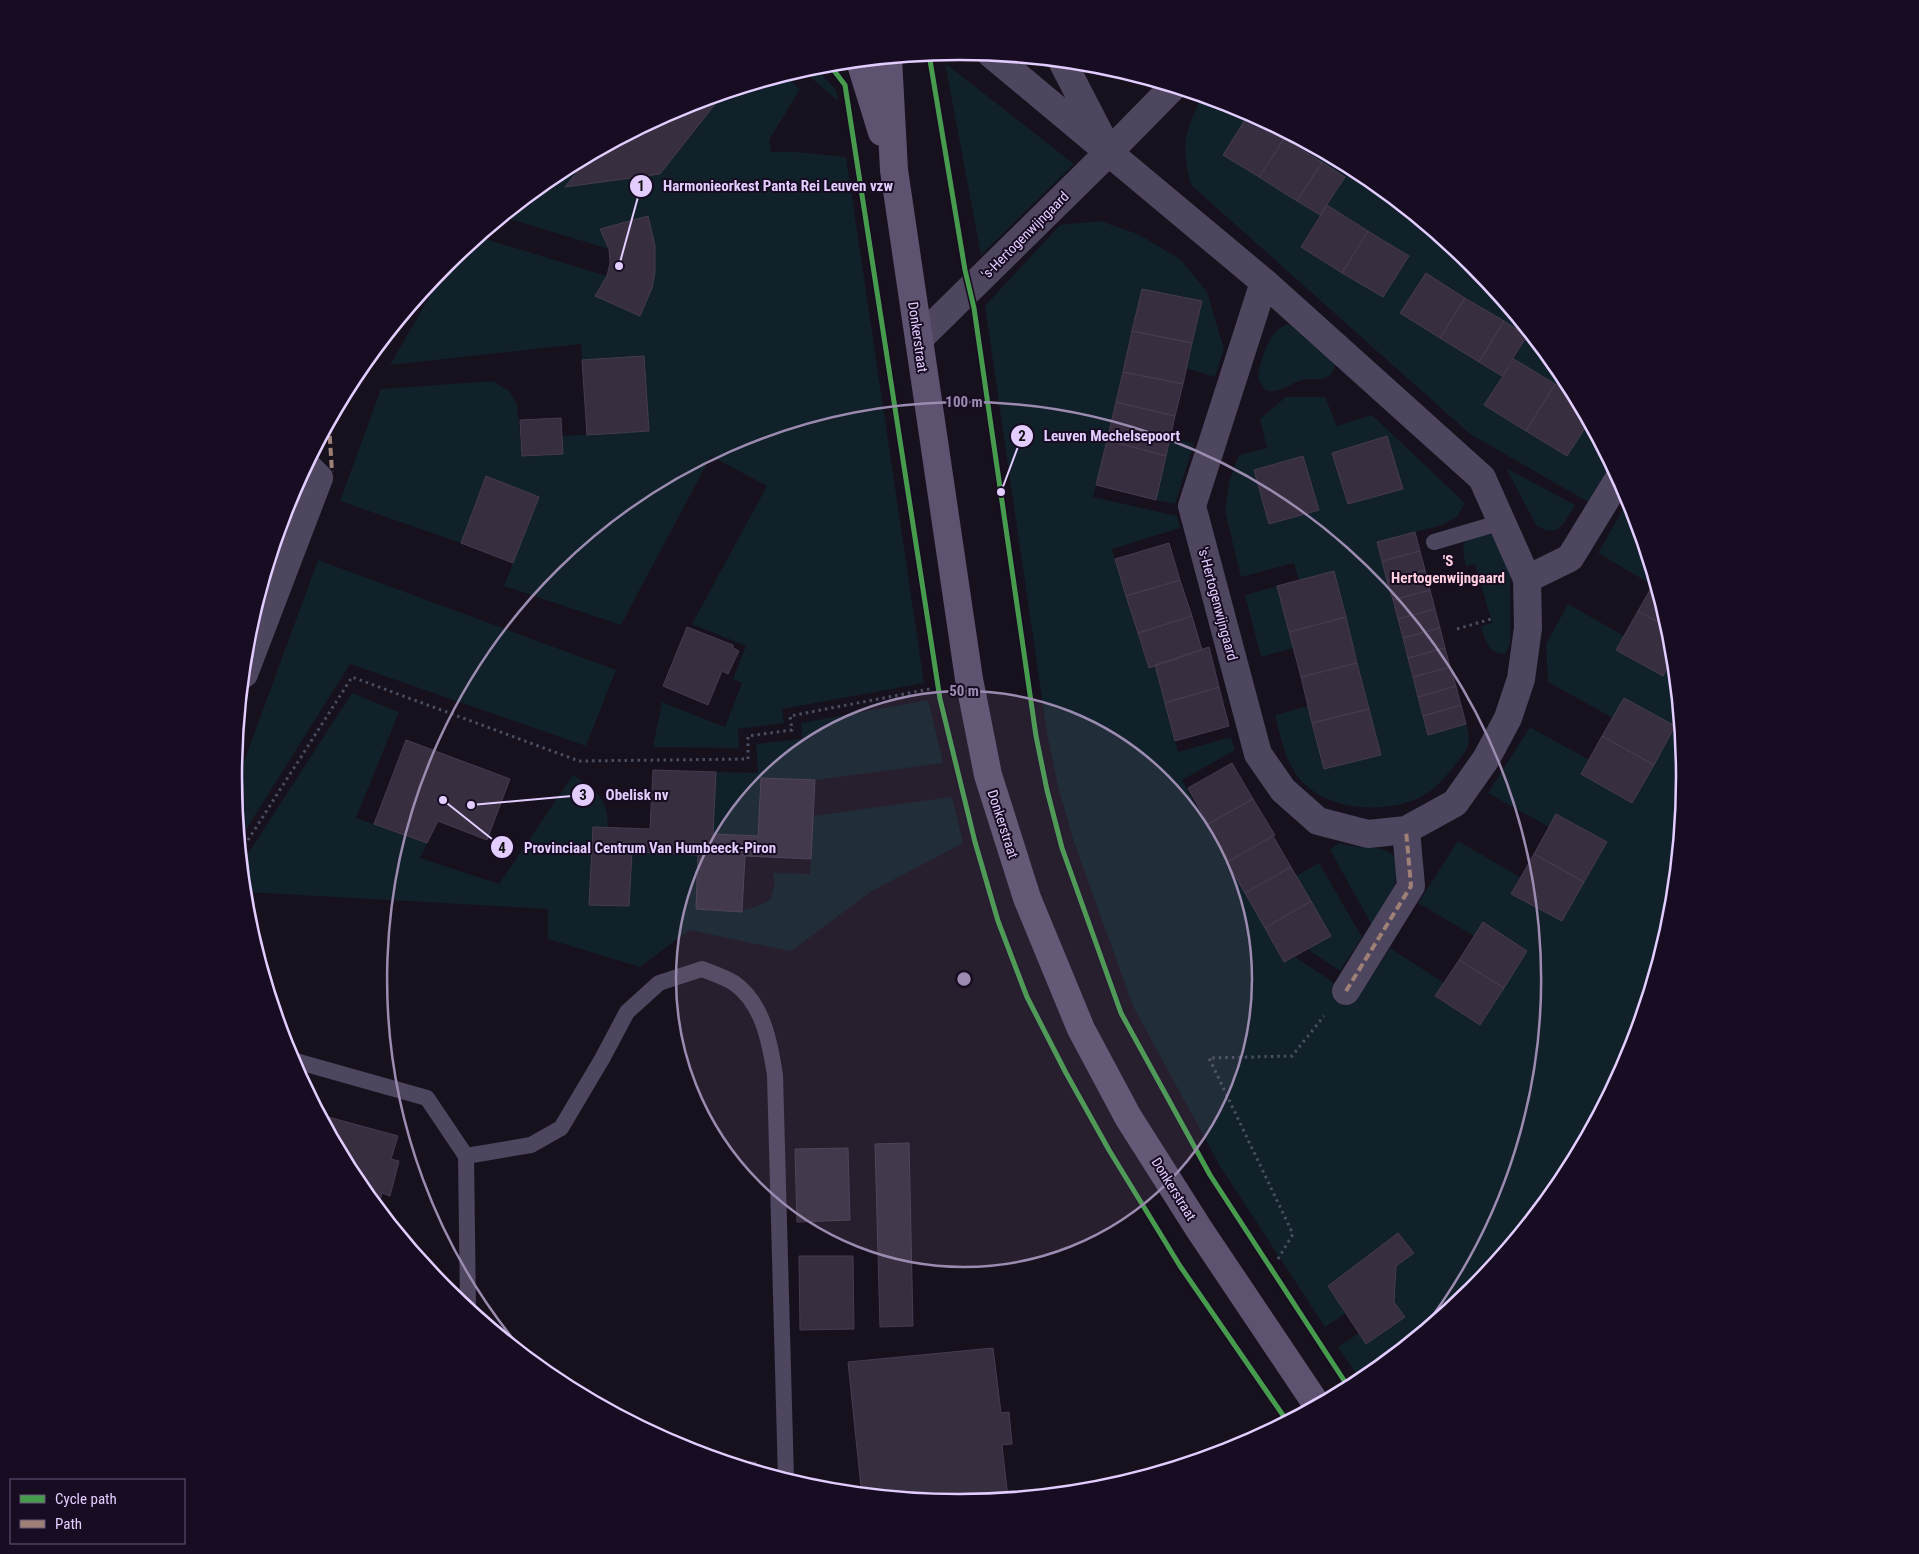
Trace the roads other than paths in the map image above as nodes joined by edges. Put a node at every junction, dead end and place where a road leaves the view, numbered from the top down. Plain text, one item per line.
1 (1000, 62) edge
2 (888, 64) edge
3 (862, 67) edge
4 (1066, 68) edge
5 (1169, 91) edge
6 (1110, 152) junction
7 (894, 170) junction
8 (1264, 282) junction
9 (919, 339) junction
10 (311, 470) edge
11 (1614, 486) edge
12 (1502, 522) junction
13 (1434, 542) dead end
14 (1528, 579) junction
15 (255, 646) edge
16 (1406, 830) junction
17 (1346, 991) road end
18 (302, 1063) edge
19 (466, 1156) junction
20 (468, 1298) edge
21 (1314, 1400) edge
22 (786, 1473) edge

1 - 6 street, 's-Hertogenwijngaard
2 - 7 street, Donkerstraat
3 - 7 street, Donkerstraat
4 - 6 street
5 - 6 street
6 - 8 street, 's-Hertogenwijngaard
6 - 9 street, 's-Hertogenwijngaard
7 - 9 street, Donkerstraat
8 - 12 street, 's-Hertogenwijngaard
8 - 16 street, 's-Hertogenwijngaard
9 - 21 street, Donkerstraat
10 - 15 street
11 - 14 street
12 - 13 lane
12 - 14 street, 's-Hertogenwijngaard
14 - 16 street, 's-Hertogenwijngaard
16 - 17 street
18 - 19 lane
19 - 20 lane
19 - 22 lane

